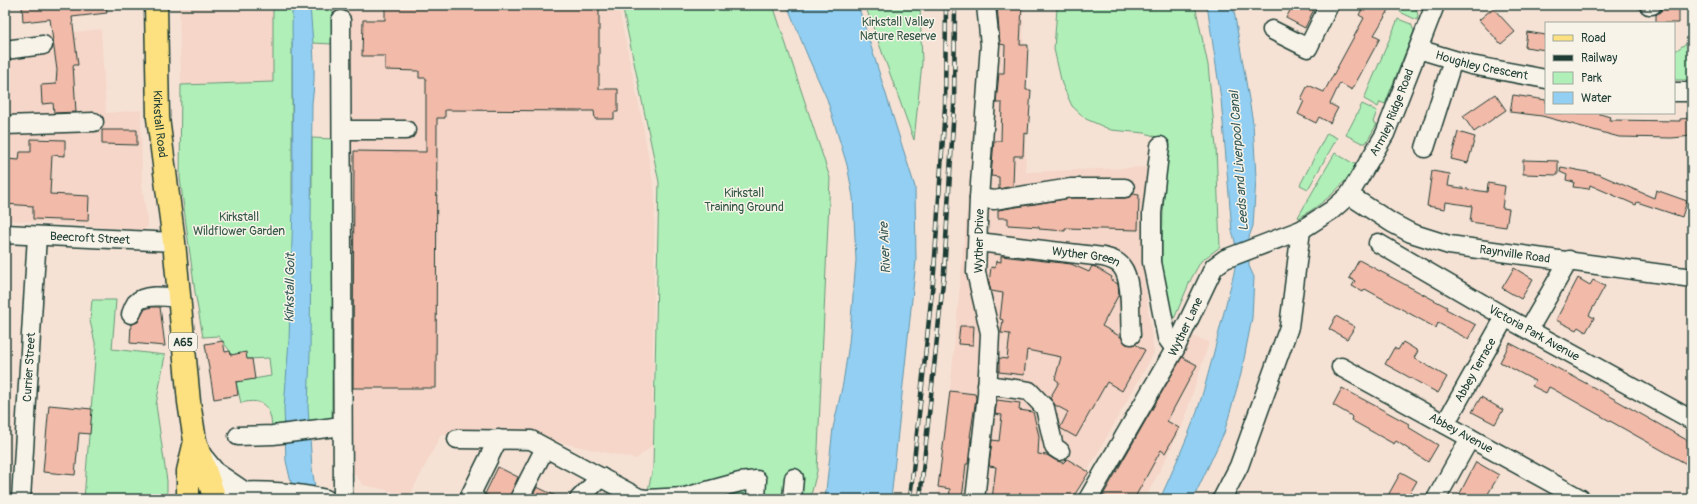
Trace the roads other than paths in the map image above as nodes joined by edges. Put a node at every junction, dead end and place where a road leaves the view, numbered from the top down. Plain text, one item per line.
1 (156, 5) edge
2 (986, 5) edge
3 (1329, 5) edge
4 (1435, 5) edge
5 (1649, 5) edge
6 (1652, 5) edge
7 (341, 20) dead end
8 (1272, 30) dead end
9 (43, 45) dead end
10 (5, 50) edge
11 (1418, 50) junction
12 (1453, 60) junction
13 (1545, 79) edge
14 (1675, 92) edge
15 (1692, 92) edge
16 (94, 122) dead end
17 (5, 125) edge
18 (342, 130) junction
19 (406, 130) dead end
20 (1160, 146) dead end
21 (1425, 148) dead end
22 (1125, 188) dead end
23 (1350, 195) junction
24 (979, 198) junction
25 (1332, 210) joint
26 (1301, 230) junction
27 (5, 234) edge
28 (37, 236) junction
29 (174, 242) junction
30 (978, 242) junction
31 (1378, 243) dead end
32 (1569, 260) junction
33 (1692, 278) edge
34 (179, 298) junction
35 (131, 314) dead end
36 (1505, 317) junction
37 (1529, 329) junction
38 (1131, 336) dead end
39 (1175, 349) junction
40 (1341, 367) dead end
41 (987, 385) junction
42 (1692, 420) edge
43 (1445, 424) junction
44 (342, 426) junction
45 (238, 436) dead end
46 (1470, 438) junction
47 (457, 439) dead end
48 (498, 439) junction
49 (198, 447) junction
50 (545, 448) junction
51 (1060, 451) dead end
52 (188, 471) junction
53 (601, 477) junction
54 (794, 478) dead end
55 (244, 491) junction
56 (209, 498) edge
57 (1578, 498) edge
58 (21, 499) edge
59 (188, 499) edge
60 (324, 499) edge
61 (343, 499) edge
62 (476, 499) edge
63 (519, 499) edge
64 (579, 499) edge
65 (597, 499) edge
66 (756, 499) edge
67 (792, 499) edge
68 (975, 499) edge
69 (1088, 499) edge
70 (1222, 499) edge
71 (1436, 499) edge

1 - 29 main road, Kirkstall Road / A65
2 - 24 street, Wyther Drive
3 - 8 street
4 - 11 street, Armley Ridge Road
5 - 6 street
7 - 18 street
9 - 10 street
11 - 12 street, Houghley Crescent
11 - 23 street, Armley Ridge Road
12 - 13 street, Houghley Crescent
12 - 21 street
14 - 15 street
16 - 17 street
18 - 19 street
18 - 44 street
20 - 39 street
22 - 24 street
23 - 25 street, Armley Ridge Road
23 - 32 street, Raynville Road
24 - 30 street, Wyther Drive
25 - 26 street, Wyther Lane
26 - 39 street, Wyther Lane
26 - 70 street
27 - 28 street, Beecroft Street
28 - 29 street, Beecroft Street
28 - 58 street, Currier Street
29 - 34 main road, A65
30 - 38 street, Wyther Green
30 - 41 street, Wyther Drive
31 - 36 street, Victoria Park Avenue
32 - 33 street, Raynville Road
32 - 37 street
34 - 35 street
34 - 49 main road, A65
36 - 37 street, Victoria Park Avenue
36 - 43 street, Abbey Terrace
37 - 42 street, Victoria Park Avenue
39 - 69 street, Wyther Lane
40 - 43 street, Abbey Avenue
41 - 51 street
41 - 68 street, Wyther Drive
43 - 46 street, Abbey Avenue
44 - 45 street
44 - 61 street
46 - 57 street, Abbey Avenue
46 - 71 street
47 - 48 street
48 - 50 street
48 - 62 street
49 - 52 main road, A65
49 - 55 street
49 - 56 main road, A65
50 - 53 street
50 - 63 street
52 - 56 street
52 - 59 main road, A65
53 - 64 street
53 - 65 street
53 - 66 street
54 - 67 street
55 - 56 street
55 - 60 street

